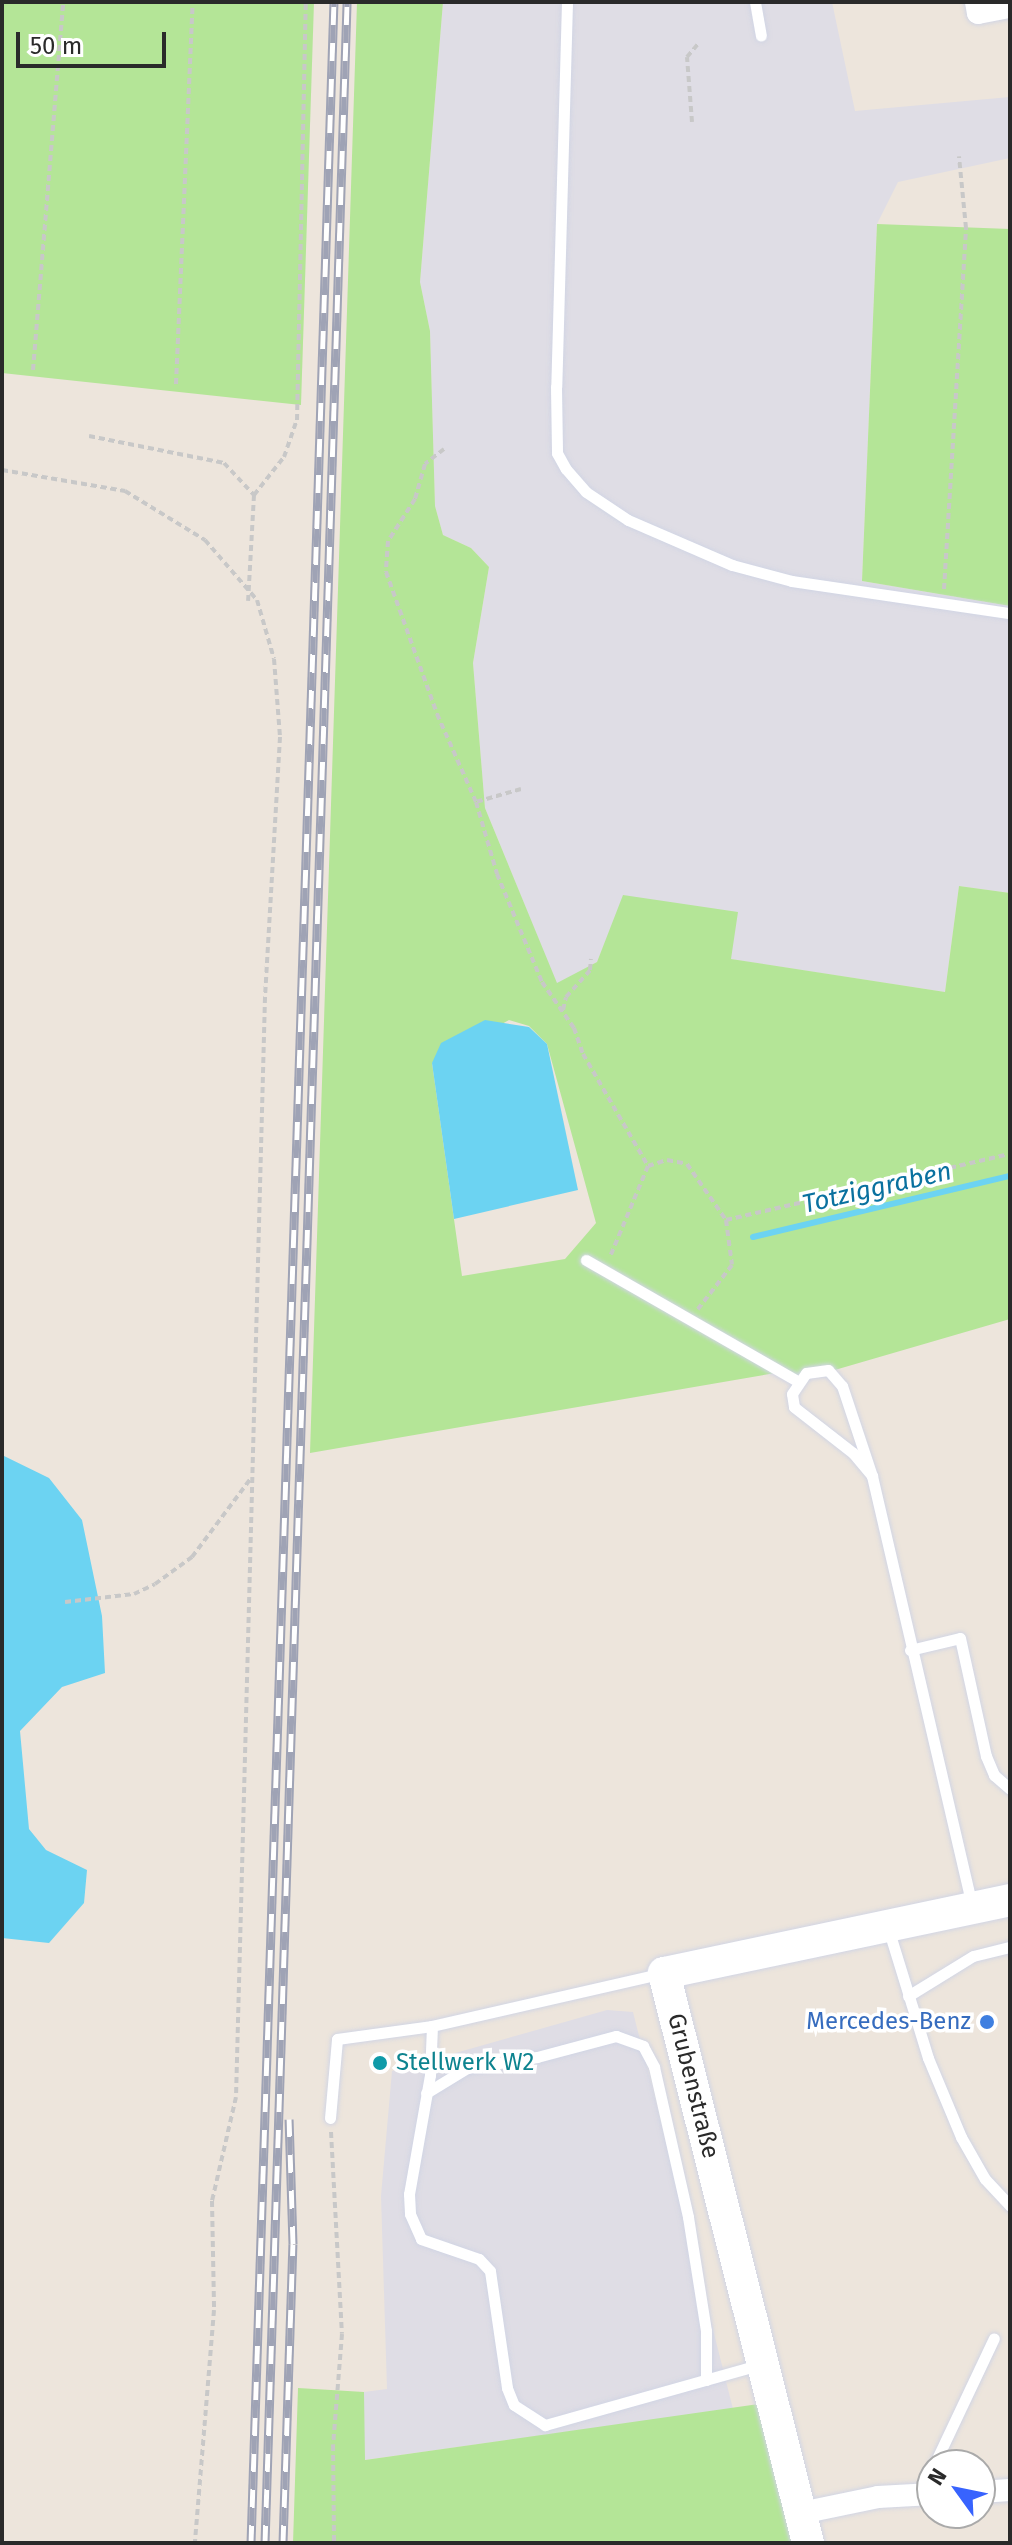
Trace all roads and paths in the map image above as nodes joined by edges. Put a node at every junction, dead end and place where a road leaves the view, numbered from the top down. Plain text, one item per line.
1 (63, 2) edge
2 (193, 2) edge
3 (306, 2) edge
4 (567, 2) edge
5 (755, 2) edge
6 (976, 2) edge
7 (1010, 7) edge
8 (761, 35) dead end
9 (698, 44) dead end
10 (692, 122) dead end
11 (959, 156) dead end
12 (33, 370) dead end
13 (176, 384) dead end
14 (89, 436) dead end
15 (444, 449) dead end
16 (2, 470) edge
17 (254, 495) junction
18 (248, 601) dead end
19 (943, 603) junction
20 (1010, 613) edge
21 (521, 789) dead end
22 (476, 802) junction
23 (591, 959) dead end
24 (563, 1010) junction
25 (1010, 1154) edge
26 (648, 1166) junction
27 (726, 1220) junction
28 (586, 1260) dead end
29 (613, 1276) junction
30 (688, 1320) junction
31 (797, 1381) junction
32 (872, 1476) junction
33 (252, 1477) junction
34 (65, 1602) dead end
35 (910, 1650) junction
36 (1010, 1789) edge
37 (1010, 1900) edge
38 (973, 1909) junction
39 (888, 1928) junction
40 (1010, 1947) edge
41 (664, 1973) junction
42 (908, 1996) junction
43 (432, 2026) junction
44 (426, 2093) junction
45 (330, 2118) joint
46 (1010, 2206) edge
47 (994, 2338) dead end
48 (764, 2364) junction
49 (706, 2380) junction
50 (942, 2449) edge
51 (916, 2498) edge
52 (804, 2528) edge
53 (195, 2543) edge
54 (334, 2543) edge

1 - 12 path
2 - 13 path
3 - 17 path
4 - 19 lane
5 - 8 lane
6 - 7 street
9 - 10 path
11 - 19 path
14 - 17 path
15 - 22 path
16 - 33 path
17 - 18 path
19 - 20 lane
21 - 22 path
22 - 24 path
23 - 24 path
24 - 26 path
25 - 27 path
26 - 27 path
26 - 29 path
27 - 30 path
28 - 29 lane
29 - 30 lane
30 - 31 lane
31 - 32 lane
31 - 32 lane
32 - 35 lane
33 - 34 path
33 - 53 path
35 - 36 lane
35 - 38 lane
37 - 38 street
38 - 39 street
39 - 41 street
39 - 42 lane
40 - 42 lane
41 - 43 lane
41 - 48 street, Grubenstraße
42 - 46 lane
43 - 44 lane
43 - 45 lane
44 - 49 lane
44 - 49 lane
45 - 54 path
47 - 50 lane
48 - 49 lane
48 - 52 street, Grubenstraße
51 - 52 street

